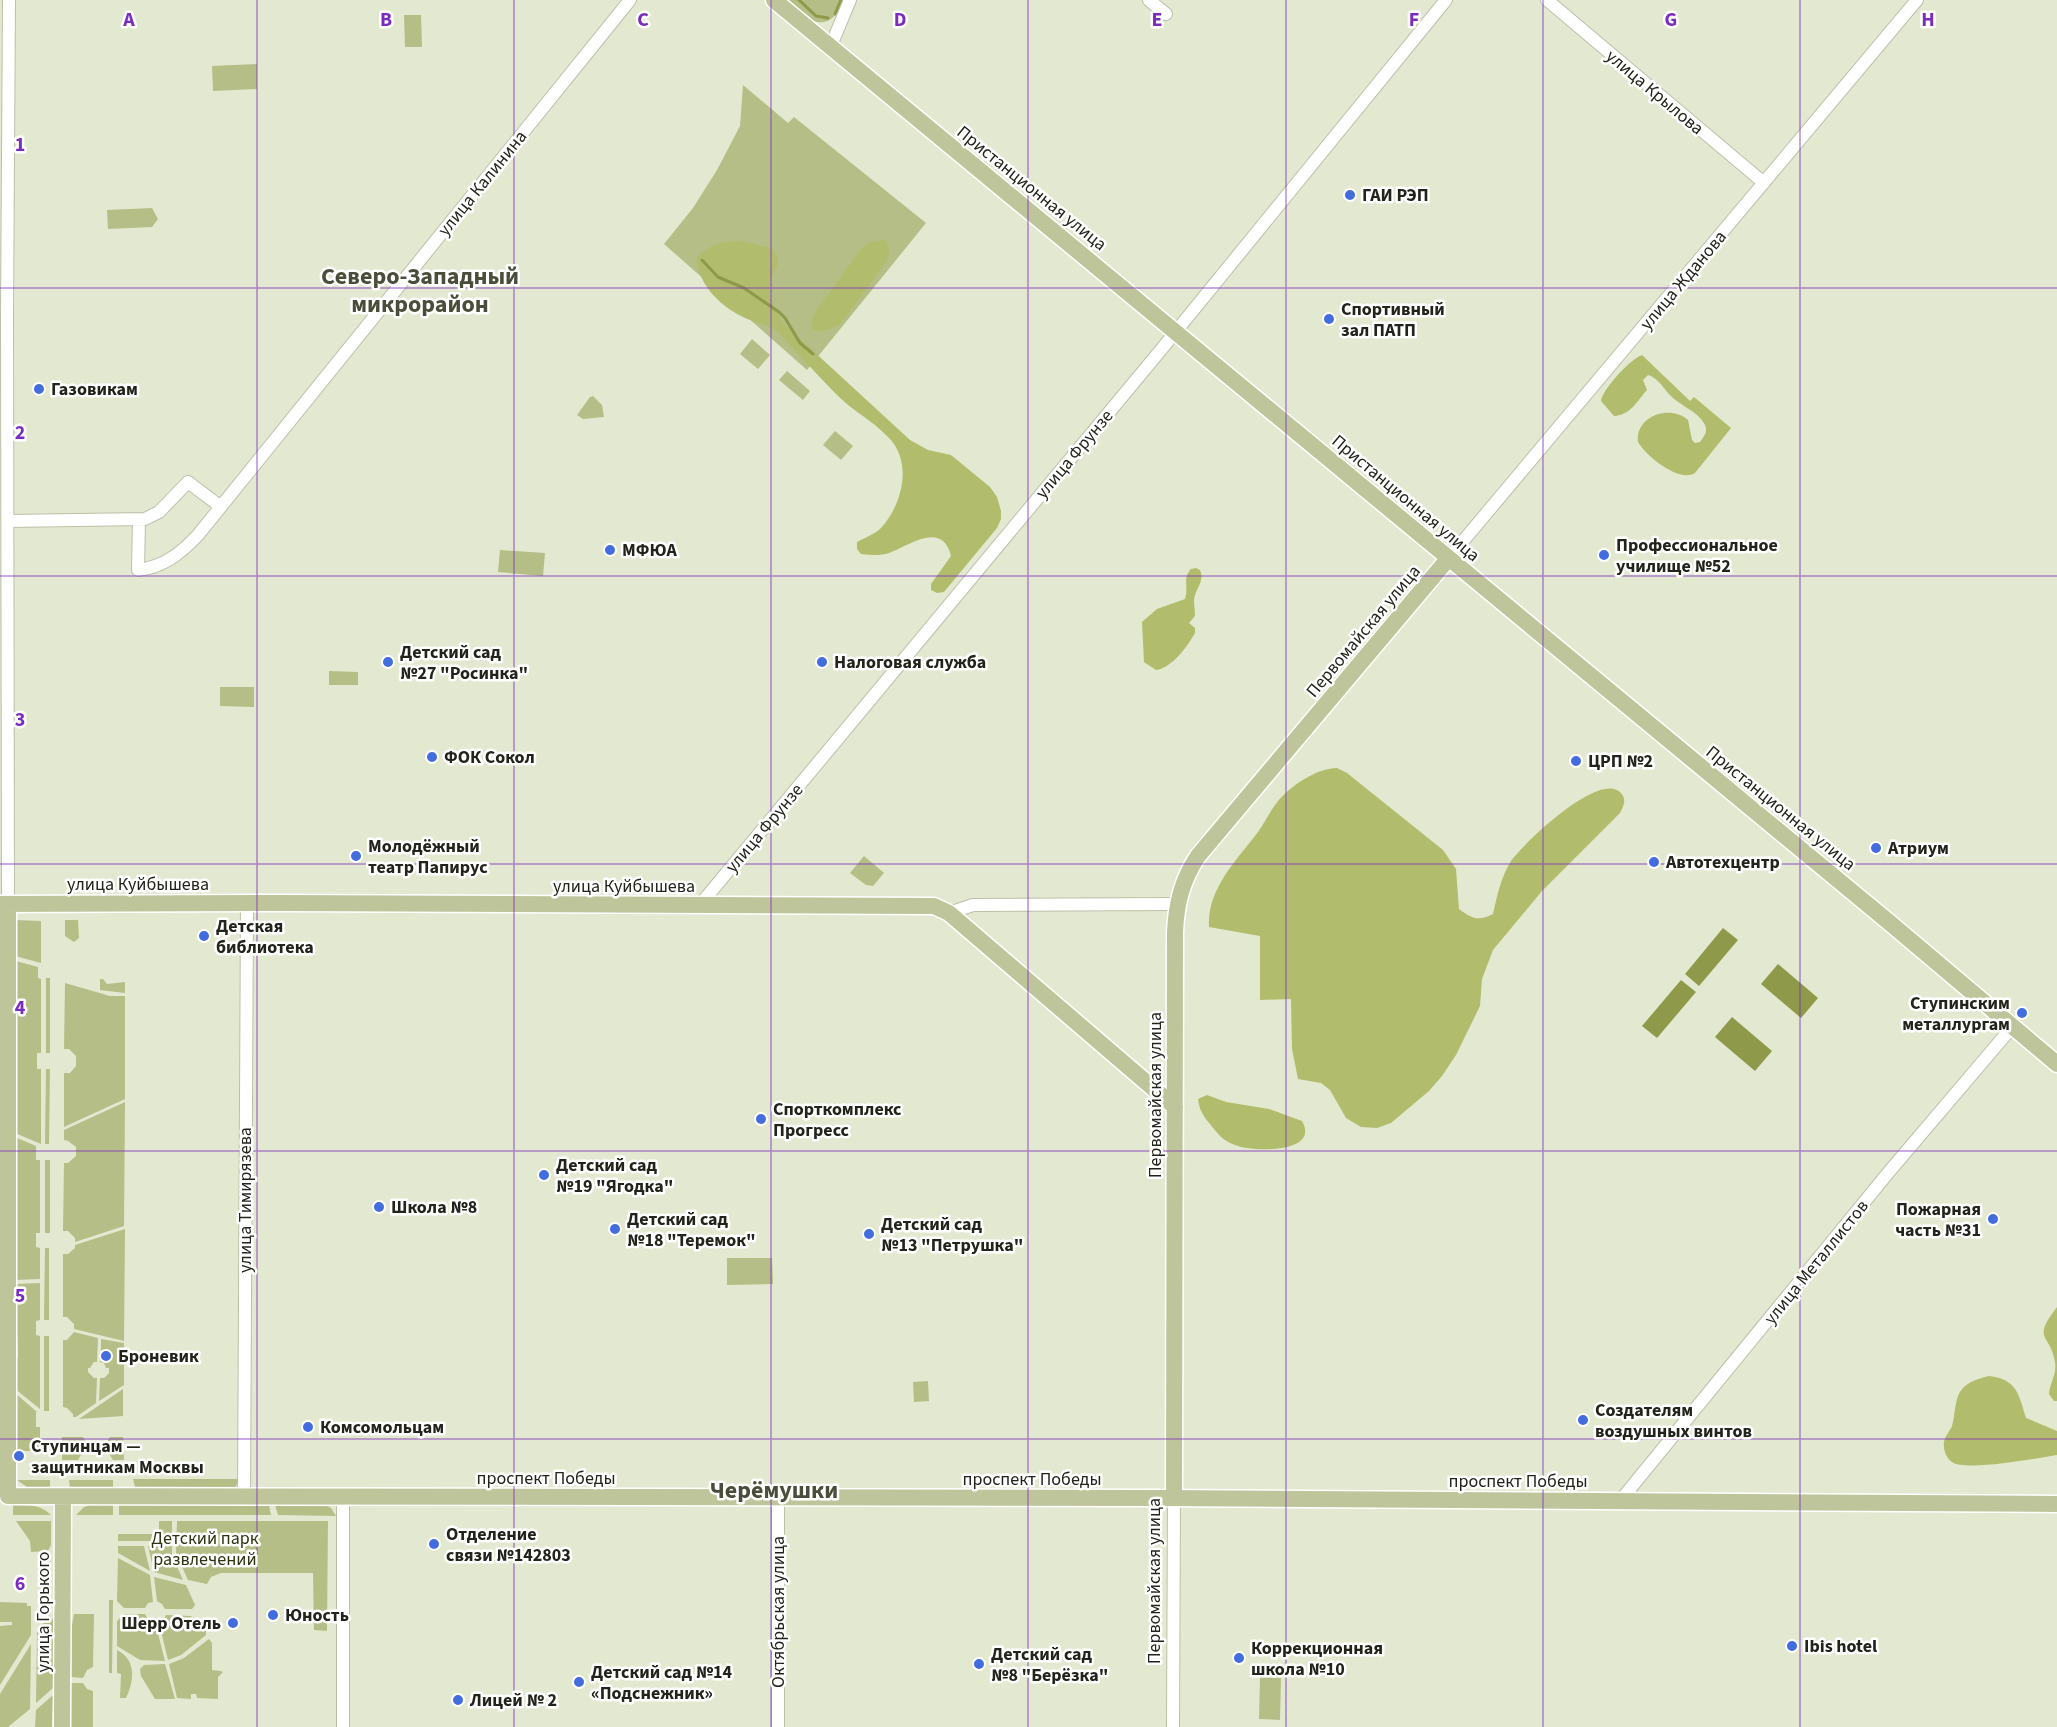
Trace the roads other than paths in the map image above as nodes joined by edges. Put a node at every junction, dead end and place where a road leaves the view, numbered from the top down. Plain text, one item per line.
1 (630, 0) edge
2 (774, 0) edge
3 (850, 0) edge
4 (1149, 0) edge
5 (1446, 0) edge
6 (1547, 0) edge
7 (1917, 0) edge
8 (6, 8) edge
9 (1166, 14) dead end
10 (831, 48) junction
11 (1764, 183) junction
12 (4, 316) edge
13 (1175, 332) junction
14 (221, 507) junction
15 (139, 520) junction
16 (8, 521) junction
17 (1449, 559) junction
18 (247, 903) junction
19 (4, 904) edge
20 (1178, 904) junction
21 (699, 906) junction
22 (949, 913) junction
23 (2013, 1026) junction
24 (2057, 1052) edge
25 (2057, 1064) edge
26 (1175, 1107) junction
27 (4, 1294) edge
28 (63, 1497) junction
29 (244, 1497) junction
30 (344, 1497) junction
31 (778, 1498) junction
32 (1174, 1498) junction
33 (1620, 1501) junction
34 (2057, 1504) edge
35 (62, 1727) edge
36 (343, 1727) edge
37 (778, 1727) edge
38 (1173, 1727) edge

1 - 14 street, улица Калинина
2 - 10 main road, Пристанционная улица
3 - 10 street
4 - 9 street
5 - 13 street, улица Фрунзе
6 - 11 street, улица Крылова
7 - 11 street, улица Жданова
8 - 12 street
10 - 13 main road, Пристанционная улица
11 - 17 street, улица Жданова
12 - 16 street
13 - 17 main road, Пристанционная улица
13 - 21 street, улица Фрунзе
14 - 15 street
14 - 15 street, улица Калинина
15 - 16 street
16 - 19 street
17 - 20 main road, Первомайская улица
17 - 23 main road, Пристанционная улица
18 - 19 main road, улица Куйбышева
18 - 21 main road, улица Куйбышева
18 - 29 street, улица Тимирязева
19 - 27 main road
20 - 22 street
20 - 26 main road, Первомайская улица
21 - 22 main road, улица Куйбышева
22 - 26 main road, улица Куйбышева
23 - 24 main road, Пристанционная улица
23 - 25 main road, Пристанционная улица
23 - 33 street, улица Металлистов
26 - 32 main road, Первомайская улица
27 - 28 main road, проспект Победы
28 - 29 main road, проспект Победы
28 - 35 main road, улица Горького
29 - 30 main road, проспект Победы
30 - 31 main road, проспект Победы
30 - 36 street
31 - 32 main road, проспект Победы
31 - 37 street, Октябрьская улица
32 - 33 main road, проспект Победы
32 - 38 street, Первомайская улица
33 - 34 main road, проспект Победы

